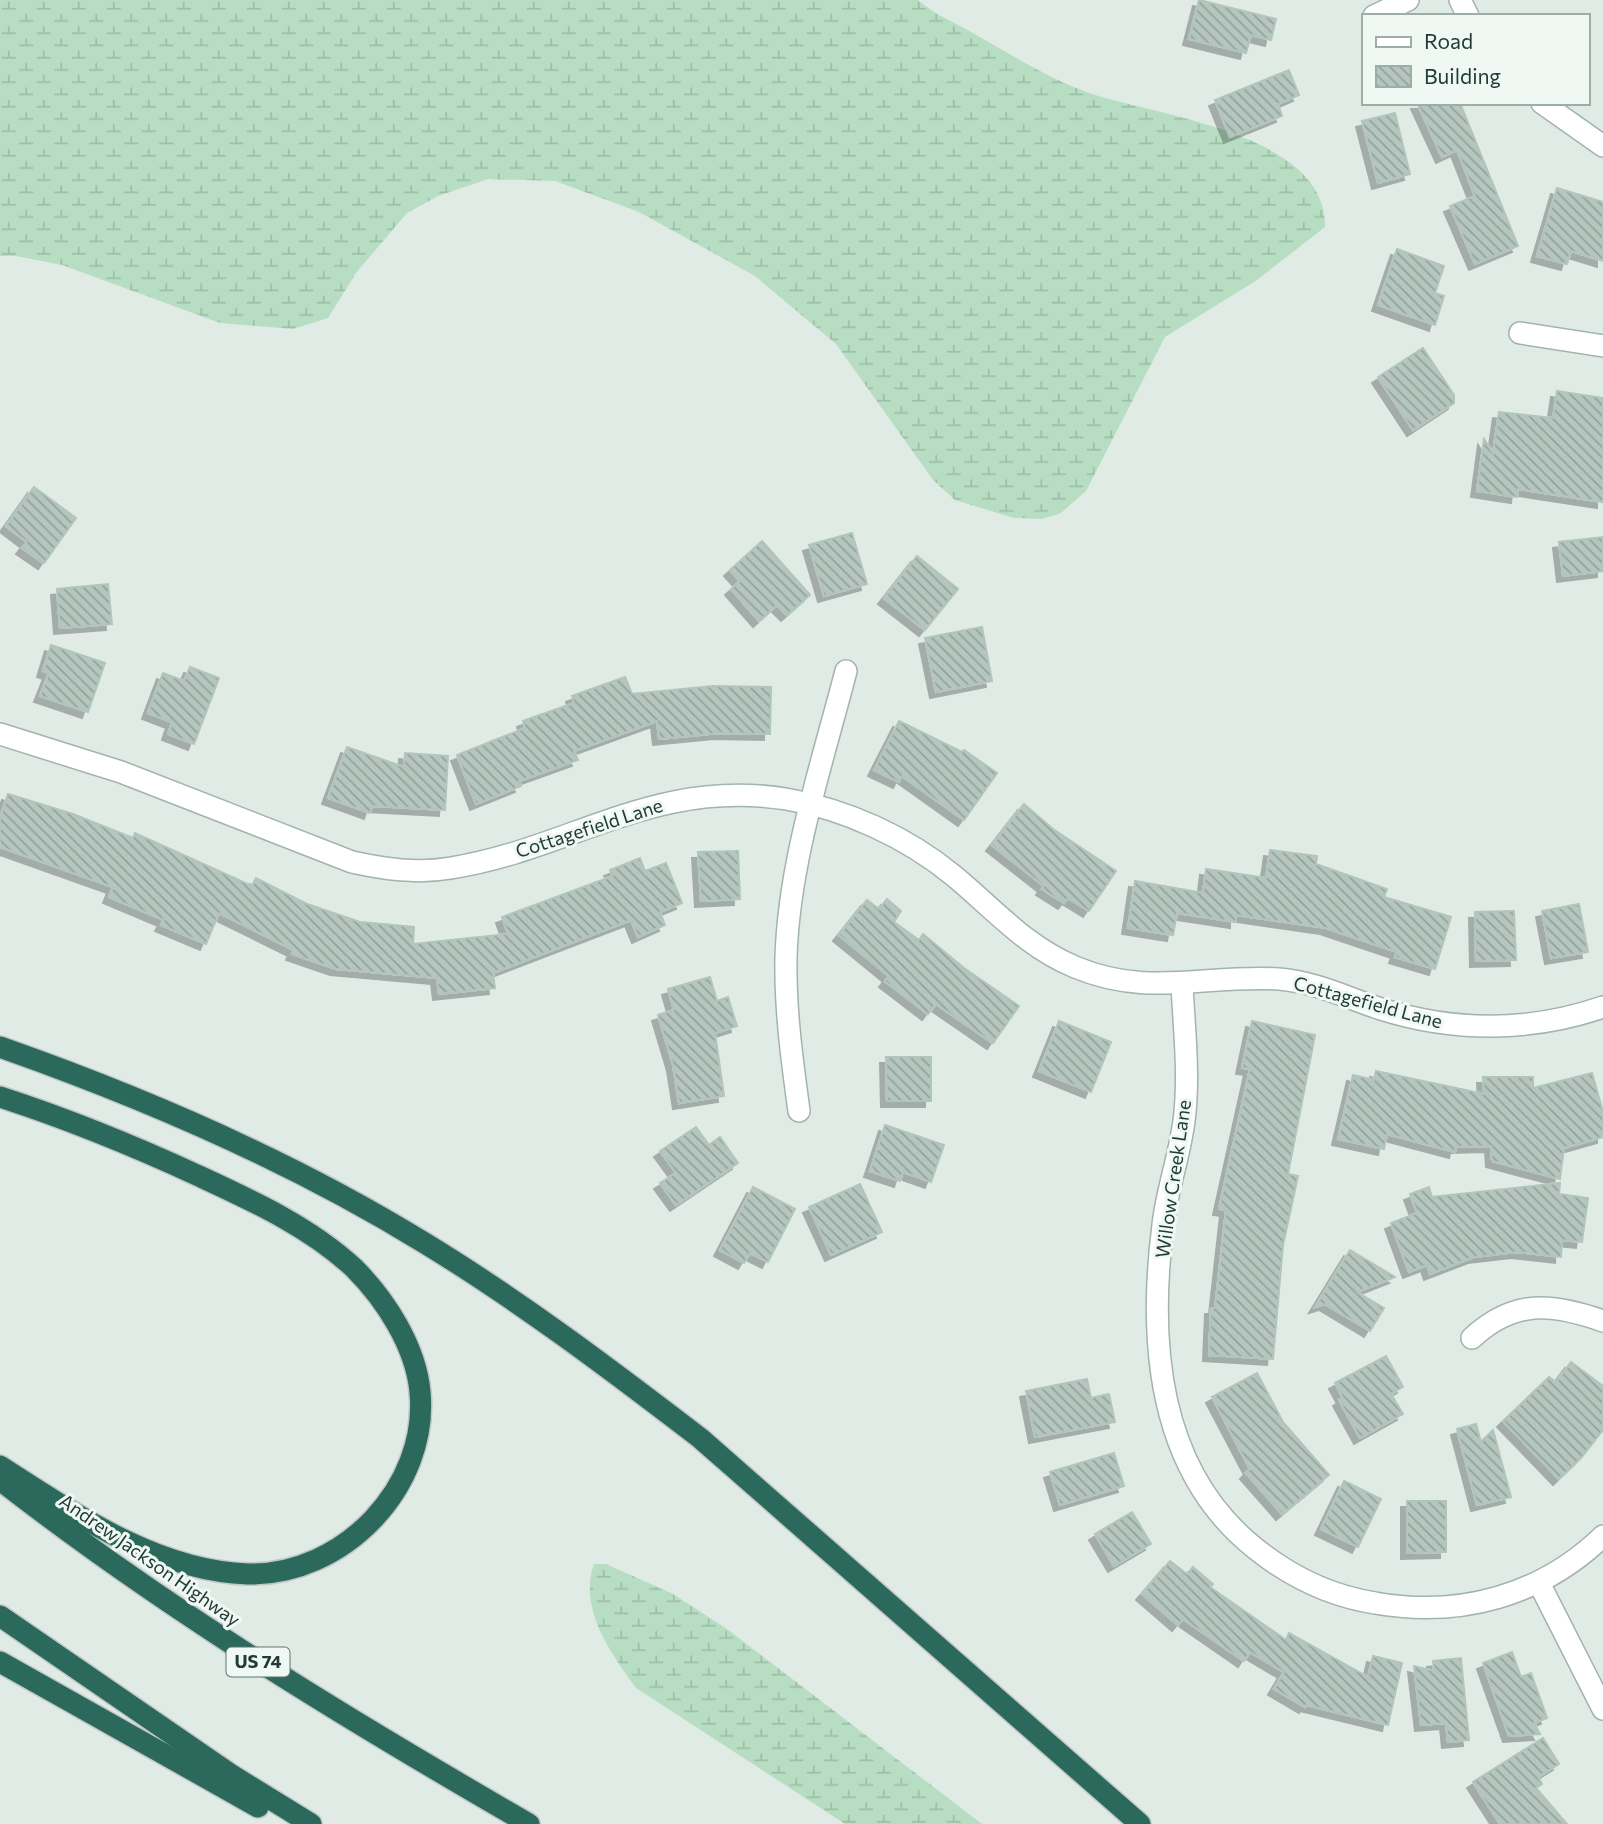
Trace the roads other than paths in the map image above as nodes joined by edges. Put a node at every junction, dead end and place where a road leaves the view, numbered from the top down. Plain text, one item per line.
1 (1408, 0) edge
2 (1378, 14) edge
3 (1545, 105) edge
4 (1603, 146) edge
5 (1520, 332) dead end
6 (1603, 346) edge
7 (846, 671) dead end
8 (0, 734) edge
9 (811, 804) junction
10 (1182, 985) junction
11 (1603, 1007) edge
12 (0, 1047) edge
13 (0, 1097) edge
14 (799, 1111) dead end
15 (1603, 1321) edge
16 (1472, 1338) dead end
17 (0, 1466) edge
18 (0, 1480) edge
19 (1603, 1536) edge
20 (1539, 1583) junction
21 (0, 1616) edge
22 (0, 1662) edge
23 (1603, 1709) edge
24 (289, 1824) edge
25 (312, 1824) edge
26 (529, 1824) edge
27 (1140, 1824) edge

1 - 2 street
3 - 4 street
5 - 6 street
7 - 9 street
8 - 9 street, Cottagefield Lane
9 - 10 street, Cottagefield Lane
9 - 14 street
10 - 11 street, Cottagefield Lane
10 - 20 street, Willow Creek Lane
12 - 27 highway
13 - 17 highway
15 - 16 street
18 - 26 highway, Andrew Jackson Highway / US 74
19 - 20 street, Willow Creek Lane
20 - 23 street
21 - 25 highway
22 - 24 highway

